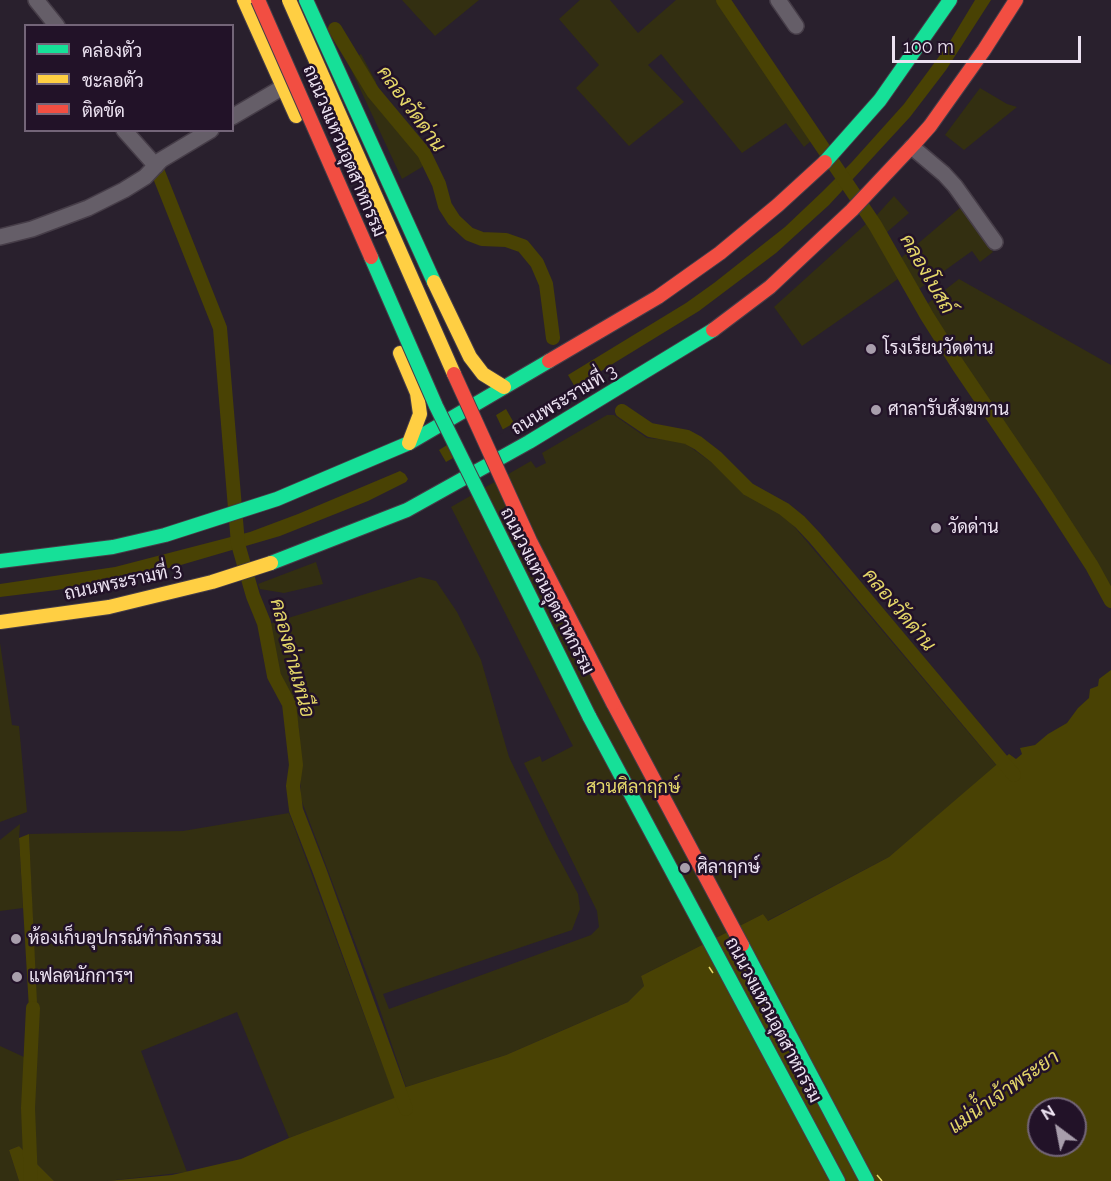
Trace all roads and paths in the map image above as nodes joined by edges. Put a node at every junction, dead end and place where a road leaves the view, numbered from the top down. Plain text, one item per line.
1 (244, 0) edge
2 (258, 0) edge
3 (289, 0) edge
4 (306, 0) edge
5 (778, 0) edge
6 (950, 0) edge
7 (1016, 0) edge
8 (45, 3) edge
9 (56, 24) edge
10 (796, 26) dead end
11 (283, 87) junction
12 (234, 116) edge
13 (126, 132) edge
14 (139, 132) edge
15 (208, 132) edge
16 (912, 147) junction
17 (158, 163) junction
18 (0, 237) edge
19 (995, 242) dead end
20 (435, 285) junction
21 (385, 312) junction
22 (504, 387) junction
23 (409, 443) junction
24 (0, 561) edge
25 (0, 622) edge
26 (838, 1181) edge
27 (867, 1181) edge

1 - 11 main road, ถนนวงแหวนอุตสาหกรรม
2 - 26 main road, ถนนวงแหวนอุตสาหกรรม, bridge
3 - 27 main road, ถนนวงแหวนอุตสาหกรรม, bridge
4 - 20 main road, ถนนวงแหวนอุตสาหกรรม
5 - 10 street
6 - 22 main road, ถนนพระรามที่ 3
7 - 16 main road, ถนนพระรามที่ 3
8 - 9 street
11 - 12 street
11 - 21 main road, ถนนวงแหวนอุตสาหกรรม
13 - 17 street
14 - 17 street
15 - 17 street
16 - 19 street
16 - 25 main road, ถนนพระรามที่ 3
17 - 18 street
20 - 21 main road
20 - 22 main road, ถนนวงแหวนอุตสาหกรรม
21 - 23 main road, ถนนวงแหวนอุตสาหกรรม
22 - 23 main road, ถนนพระรามที่ 3
23 - 24 main road, ถนนพระรามที่ 3

